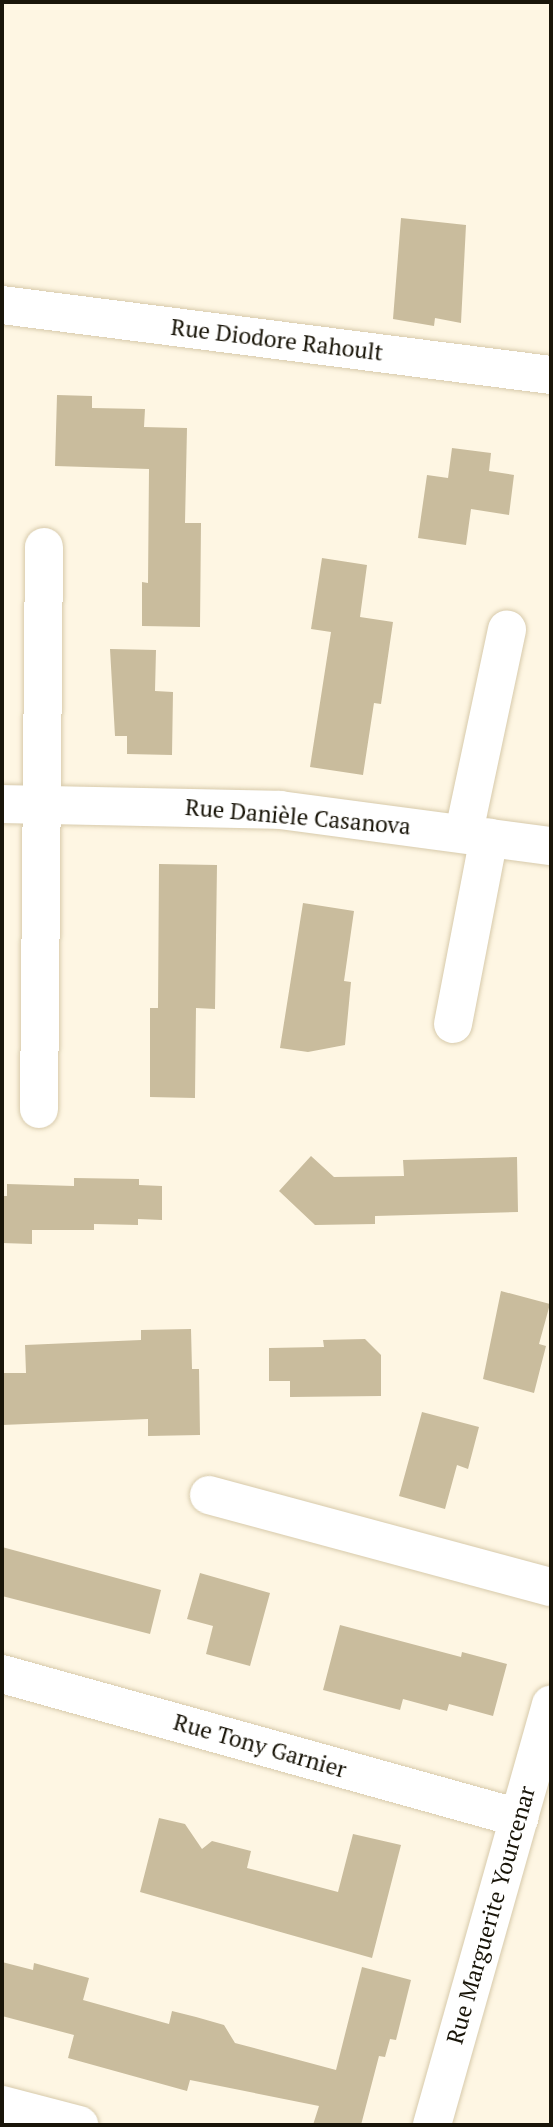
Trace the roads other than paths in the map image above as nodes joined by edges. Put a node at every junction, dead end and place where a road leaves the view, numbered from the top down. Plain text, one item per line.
1 (2, 305) edge
2 (551, 375) edge
3 (44, 547) dead end
4 (507, 630) dead end
5 (2, 804) edge
6 (44, 804) junction
7 (477, 835) junction
8 (551, 846) edge
9 (453, 1024) dead end
10 (39, 1109) dead end
11 (209, 1494) dead end
12 (551, 1587) edge
13 (2, 1674) edge
14 (551, 1705) edge
15 (519, 1818) junction
16 (2, 2105) edge
17 (79, 2125) edge
18 (432, 2125) edge

1 - 2 street, Rue Diodore Rahoult
3 - 6 street
4 - 7 street
5 - 6 street, Rue Danièle Casanova
6 - 7 street, Rue Danièle Casanova
6 - 10 street
7 - 8 street, Rue Danièle Casanova
7 - 9 street
11 - 12 street
13 - 15 street, Rue Tony Garnier
14 - 15 street, Rue Marguerite Yourcenar
15 - 18 street, Rue Marguerite Yourcenar
16 - 17 street

